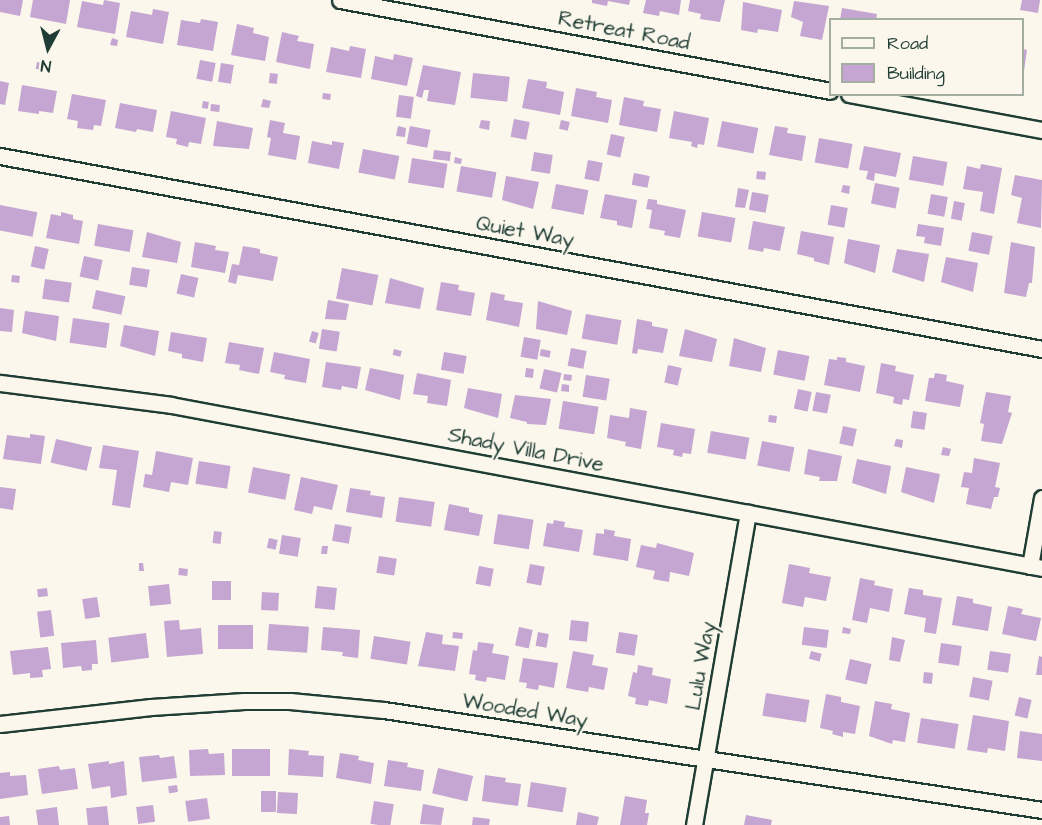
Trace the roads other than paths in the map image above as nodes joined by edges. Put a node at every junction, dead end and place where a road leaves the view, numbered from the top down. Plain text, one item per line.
1 (340, 0) edge
2 (829, 91) edge
3 (860, 96) edge
4 (1042, 130) edge
5 (0, 156) edge
6 (1042, 349) edge
7 (0, 383) edge
8 (1042, 498) edge
9 (748, 513) junction
10 (1036, 567) edge
11 (0, 724) edge
12 (706, 760) junction
13 (1042, 810) edge
14 (694, 825) edge

1 - 2 street, Retreat Road
3 - 4 street
5 - 6 street, Quiet Way
7 - 9 street, Shady Villa Drive
8 - 10 street
9 - 10 street, Shady Villa Drive
9 - 12 street, Lulu Way
11 - 12 street, Wooded Way
12 - 13 street, Wooded Way
12 - 14 street, Lulu Way

